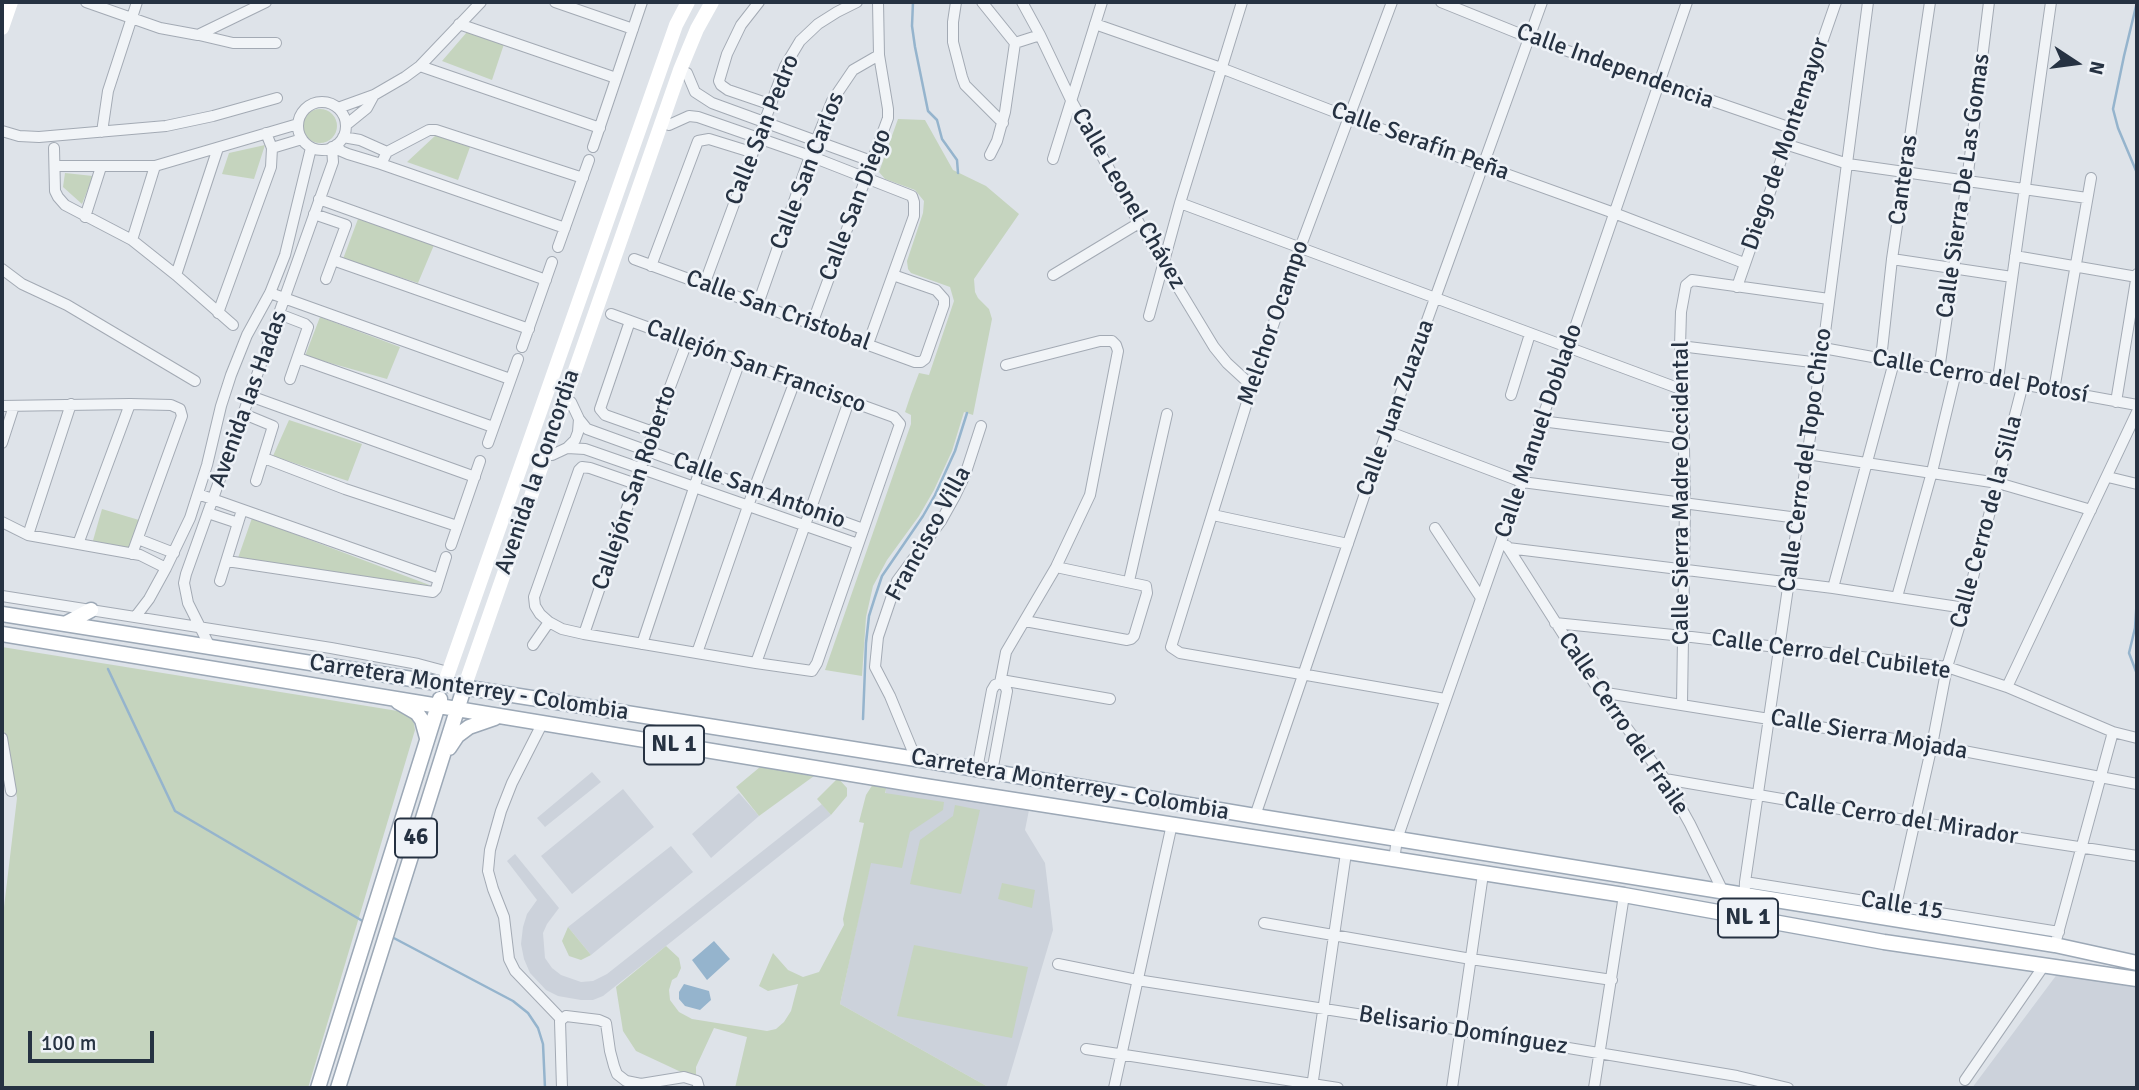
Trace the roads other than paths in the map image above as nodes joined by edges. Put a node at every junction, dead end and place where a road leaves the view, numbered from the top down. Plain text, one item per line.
1 (11, 2) edge
2 (86, 2) edge
3 (137, 2) edge
4 (266, 2) edge
5 (481, 2) edge
6 (555, 2) edge
7 (642, 2) edge
8 (688, 2) edge
9 (712, 2) edge
10 (759, 2) edge
11 (857, 2) edge
12 (878, 2) edge
13 (957, 2) edge
14 (982, 2) edge
15 (1022, 2) edge
16 (1102, 2) edge
17 (1242, 2) edge
18 (1392, 2) edge
19 (1441, 2) edge
20 (1542, 2) edge
21 (1687, 2) edge
22 (1836, 2) edge
23 (1868, 2) edge
24 (1930, 2) edge
25 (1989, 2) edge
26 (2051, 2) edge
27 (131, 18) junction
28 (459, 24) junction
29 (1095, 24) junction
30 (2, 28) edge
31 (633, 29) junction
32 (198, 35) junction
33 (1040, 35) junction
34 (1530, 38) junction
35 (276, 43) dead end
36 (1015, 43) junction
37 (879, 55) junction
38 (663, 64) junction
39 (420, 66) junction
40 (1221, 68) junction
41 (680, 70) junction
42 (616, 78) junction
43 (1659, 83) junction
44 (695, 92) junction
45 (374, 95) junction
46 (277, 98) dead end
47 (1071, 100) junction
48 (769, 104) junction
49 (723, 107) junction
50 (338, 108) junction
51 (744, 114) junction
52 (688, 116) junction
53 (645, 117) junction
54 (1348, 117) junction
55 (763, 121) junction
56 (662, 122) junction
57 (1003, 123) junction
58 (298, 124) junction
59 (718, 124) junction
60 (346, 125) junction
61 (600, 128) junction
62 (1791, 128) junction
63 (738, 130) junction
64 (2, 131) edge
65 (102, 132) junction
66 (266, 133) junction
67 (757, 137) junction
68 (302, 139) junction
69 (817, 141) junction
70 (337, 143) junction
71 (1785, 144) junction
72 (593, 147) dead end
73 (54, 148) dead end
74 (218, 148) junction
75 (272, 148) junction
76 (312, 148) junction
77 (387, 152) junction
78 (751, 152) junction
79 (990, 155) dead end
80 (810, 156) junction
81 (1053, 159) dead end
82 (589, 160) dead end
83 (871, 161) junction
84 (382, 164) junction
85 (1848, 164) junction
86 (55, 166) junction
87 (155, 166) junction
88 (1484, 166) junction
89 (101, 167) junction
90 (1906, 173) junction
91 (865, 177) junction
92 (583, 178) junction
93 (2091, 178) dead end
94 (1967, 181) junction
95 (2024, 188) junction
96 (2087, 198) junction
97 (319, 199) junction
98 (1180, 203) junction
99 (1614, 213) junction
100 (314, 214) junction
101 (85, 217) junction
102 (1139, 223) junction
103 (565, 228) junction
104 (132, 240) junction
105 (558, 247) dead end
106 (1300, 248) junction
107 (2015, 256) junction
108 (634, 259) dead end
109 (334, 260) junction
110 (1892, 260) junction
111 (552, 261) dead end
112 (1163, 261) junction
113 (1744, 263) junction
114 (652, 266) junction
115 (2076, 267) junction
116 (1953, 268) junction
117 (2, 269) edge
118 (176, 275) junction
119 (894, 275) junction
120 (1053, 275) dead end
121 (2012, 276) junction
122 (2137, 276) edge
123 (327, 279) dead end
124 (546, 280) junction
125 (704, 285) junction
126 (1737, 287) junction
127 (270, 293) junction
128 (284, 299) junction
129 (1434, 299) junction
130 (1829, 299) junction
131 (758, 304) junction
132 (218, 313) junction
133 (279, 314) junction
134 (611, 314) dead end
135 (1149, 316) dead end
136 (630, 321) junction
137 (811, 324) junction
138 (233, 325) dead end
139 (529, 329) junction
140 (1530, 334) junction
141 (687, 342) junction
142 (868, 344) junction
143 (1679, 346) junction
144 (522, 347) dead end
145 (1568, 348) junction
146 (1823, 348) junction
147 (298, 358) junction
148 (518, 359) dead end
149 (1881, 359) junction
150 (740, 361) junction
151 (1894, 362) junction
152 (1820, 363) junction
153 (1006, 365) dead end
154 (1940, 370) junction
155 (1956, 372) junction
156 (290, 379) dead end
157 (510, 379) junction
158 (1998, 379) junction
159 (195, 381) dead end
160 (795, 381) junction
161 (2023, 384) junction
162 (1252, 386) junction
163 (1683, 390) junction
164 (2054, 390) junction
165 (546, 394) junction
166 (1511, 395) dead end
167 (250, 396) junction
168 (564, 400) junction
169 (849, 401) junction
170 (2116, 402) junction
171 (71, 404) junction
172 (130, 404) junction
173 (2137, 405) edge
174 (2, 406) edge
175 (14, 406) junction
176 (2137, 412) edge
177 (244, 414) junction
178 (1167, 414) dead end
179 (579, 419) junction
180 (1541, 421) junction
181 (981, 426) dead end
182 (493, 427) junction
183 (1387, 431) junction
184 (653, 432) junction
185 (606, 436) junction
186 (1684, 439) junction
187 (2, 443) edge
188 (488, 443) dead end
189 (527, 447) junction
190 (567, 448) junction
191 (647, 451) junction
192 (599, 453) junction
193 (545, 454) junction
194 (1807, 454) junction
195 (264, 458) junction
196 (480, 461) dead end
197 (1867, 464) junction
198 (642, 467) junction
199 (700, 470) junction
200 (1932, 472) junction
201 (475, 477) junction
202 (2108, 477) junction
203 (256, 481) dead end
204 (1522, 482) junction
205 (636, 484) junction
206 (1998, 484) junction
207 (2137, 484) edge
208 (695, 486) junction
209 (754, 489) junction
210 (198, 494) junction
211 (213, 499) junction
212 (1685, 504) junction
213 (749, 505) junction
214 (242, 510) junction
215 (810, 510) junction
216 (2091, 510) junction
217 (208, 513) junction
218 (1213, 515) junction
219 (1798, 518) junction
220 (2, 523) edge
221 (238, 523) junction
222 (805, 525) junction
223 (457, 526) junction
224 (1435, 528) dead end
225 (863, 529) junction
226 (28, 536) junction
227 (1503, 536) junction
228 (138, 538) junction
229 (78, 544) junction
230 (858, 544) junction
231 (1348, 544) junction
232 (451, 545) dead end
233 (1508, 548) junction
234 (174, 553) junction
235 (132, 554) junction
236 (446, 557) dead end
237 (227, 561) junction
238 (1056, 567) junction
239 (166, 568) junction
240 (1684, 570) junction
241 (481, 578) junction
242 (439, 579) junction
243 (220, 581) dead end
244 (1129, 582) junction
245 (1789, 583) junction
246 (499, 584) junction
247 (1833, 588) junction
248 (2, 596) edge
249 (1897, 597) junction
250 (1481, 598) junction
251 (1965, 608) junction
252 (91, 610) junction
253 (2, 614) edge
254 (136, 616) junction
255 (1024, 621) junction
256 (549, 622) junction
257 (1555, 623) junction
258 (65, 624) junction
259 (200, 626) junction
260 (2, 634) edge
261 (584, 634) junction
262 (1683, 636) junction
263 (642, 643) junction
264 (533, 645) dead end
265 (210, 647) junction
266 (331, 648) junction
267 (1779, 648) junction
268 (697, 653) junction
269 (756, 663) junction
270 (329, 666) junction
271 (1947, 667) junction
272 (1305, 674) junction
273 (446, 678) junction
274 (1000, 681) junction
275 (2007, 687) junction
276 (464, 688) junction
277 (1600, 692) junction
278 (390, 698) junction
279 (1110, 699) dead end
280 (1445, 699) junction
281 (1682, 704) junction
282 (438, 705) junction
283 (457, 708) junction
284 (988, 709) junction
285 (1003, 711) junction
286 (502, 717) junction
287 (1769, 718) junction
288 (542, 724) junction
289 (2113, 732) junction
290 (2, 738) edge
291 (2137, 738) edge
292 (428, 739) junction
293 (1932, 745) junction
294 (442, 757) junction
295 (916, 759) junction
296 (985, 771) junction
297 (2100, 778) junction
298 (1665, 779) junction
299 (2137, 783) edge
300 (11, 791) dead end
301 (1757, 796) junction
302 (1255, 816) junction
303 (1916, 822) junction
304 (1172, 824) junction
305 (1397, 839) junction
306 (2081, 848) junction
307 (1346, 853) junction
308 (2137, 856) edge
309 (1394, 860) junction
310 (1483, 874) junction
311 (1744, 889) junction
312 (1723, 891) junction
313 (1624, 895) junction
314 (1896, 905) junction
315 (1739, 917) junction
316 (1264, 923) dead end
317 (1334, 934) junction
318 (2057, 938) junction
319 (1471, 958) junction
320 (2137, 963) edge
321 (1058, 964) dead end
322 (2045, 964) junction
323 (2137, 979) edge
324 (1137, 980) junction
325 (1612, 980) junction
326 (1324, 1009) junction
327 (561, 1019) junction
328 (1460, 1030) junction
329 (1086, 1049) dead end
330 (1600, 1053) junction
331 (1121, 1055) junction
332 (1737, 1076) junction
333 (1965, 1080) dead end
334 (1312, 1086) edge
335 (318, 1088) edge
336 (338, 1088) edge
337 (562, 1088) edge
338 (699, 1088) edge
339 (1114, 1088) edge
340 (1338, 1088) edge
341 (1452, 1088) edge
342 (1594, 1088) edge
343 (1734, 1088) edge
344 (1788, 1088) edge

1 - 30 main road
2 - 27 street
3 - 27 street
4 - 32 street
5 - 28 street
6 - 31 street
7 - 31 street
8 - 38 main road, Avenida la Concordia / 46
9 - 41 main road, Avenida la Concordia / 46
10 - 48 street
11 - 48 street, Calle San Pedro
12 - 37 street, Calle San Diego
13 - 57 street
14 - 36 street
15 - 33 street, Calle Leonel Chávez
16 - 29 street
17 - 40 street
18 - 54 street, Melchor Ocampo
19 - 34 street, Calle Independencia
20 - 34 street, Calle Juan Zuazua
21 - 43 street, Calle Manuel Doblado
22 - 62 street, Diego de Montemayor
23 - 85 street, Calle Cerro del Topo Chico
24 - 90 street, Canteras
25 - 94 street, Calle Sierra De Las Gomas
26 - 95 street, Calle Cerro de la Silla
27 - 32 street
27 - 65 street
28 - 39 street
28 - 42 street
29 - 40 street, Calle Serafín Peña
29 - 47 street
31 - 42 street
32 - 35 street
33 - 36 street
33 - 47 street, Calle Leonel Chávez
34 - 43 street, Calle Independencia
34 - 88 street, Calle Juan Zuazua
36 - 57 street
37 - 69 street, Calle San Carlos
37 - 83 street, Calle San Diego
38 - 41 main road
38 - 53 main road, Avenida la Concordia / 46
39 - 45 street
39 - 61 street
40 - 54 street, Calle Serafín Peña
40 - 98 street
41 - 44 street
41 - 56 main road, Avenida la Concordia / 46
42 - 61 street
43 - 62 street, Calle Independencia
43 - 99 street, Calle Manuel Doblado
44 - 49 street
44 - 52 street
45 - 50 street
45 - 60 street
46 - 65 street
47 - 81 street
47 - 102 street, Calle Leonel Chávez
48 - 55 street, Calle San Pedro
49 - 51 street
49 - 59 street
50 - 58 street
50 - 60 street
51 - 55 street
51 - 63 street
52 - 56 street
52 - 59 street
53 - 56 main road
53 - 165 main road, Avenida la Concordia / 46
54 - 88 street, Calle Serafín Peña
54 - 106 street, Melchor Ocampo
55 - 67 street, Calle San Pedro
55 - 69 street
56 - 168 main road, Avenida la Concordia / 46
57 - 79 street
58 - 66 street
58 - 68 street
59 - 63 street
60 - 70 street, Avenida las Hadas
61 - 72 street
62 - 71 street, Diego de Montemayor
63 - 67 street
64 - 65 street
66 - 74 street
66 - 75 street
67 - 78 street, Calle San Pedro
67 - 80 street
68 - 75 street
68 - 76 street
69 - 80 street, Calle San Carlos
69 - 83 street
70 - 76 street
70 - 77 street
70 - 84 street
70 - 97 street, Avenida las Hadas
71 - 85 street
71 - 113 street, Diego de Montemayor
73 - 86 street
74 - 87 street
74 - 118 street
75 - 132 street
76 - 127 street, Avenida las Hadas
77 - 84 street
77 - 92 street
78 - 114 street
78 - 125 street, Calle San Pedro
80 - 91 street
80 - 131 street, Calle San Carlos
82 - 92 street
83 - 91 street, Calle San Diego
84 - 103 street
85 - 90 street
85 - 130 street, Calle Cerro del Topo Chico
86 - 89 street
86 - 101 street
87 - 89 street
87 - 104 street
88 - 99 street, Calle Serafín Peña
88 - 129 street, Calle Juan Zuazua
89 - 101 street
90 - 94 street
90 - 110 street, Canteras
91 - 119 street
91 - 137 street, Calle San Diego
92 - 103 street
93 - 96 street
94 - 95 street
94 - 116 street, Calle Sierra De Las Gomas
95 - 96 street
95 - 107 street, Calle Cerro de la Silla
96 - 115 street
97 - 100 street, Avenida las Hadas
97 - 124 street
98 - 106 street
98 - 112 street
99 - 113 street, Calle Serafín Peña
99 - 145 street, Calle Manuel Doblado
100 - 109 street
100 - 128 street, Avenida las Hadas
101 - 104 street
102 - 112 street, Calle Leonel Chávez
102 - 120 street
103 - 105 street
104 - 118 street
106 - 129 street
106 - 162 street, Melchor Ocampo
107 - 115 street
107 - 121 street, Calle Cerro de la Silla
108 - 114 street, Calle San Cristobal
109 - 123 street
109 - 139 street
110 - 116 street
110 - 149 street, Canteras
111 - 124 street
112 - 135 street
112 - 162 street, Calle Leonel Chávez
113 - 126 street, Diego de Montemayor
114 - 125 street, Calle San Cristobal
115 - 122 street
115 - 164 street
116 - 121 street
116 - 154 street, Calle Sierra De Las Gomas
117 - 159 street
118 - 132 street
119 - 142 street
119 - 142 street, Calle San Cristobal
121 - 158 street, Calle Cerro de la Silla
122 - 170 street
124 - 139 street
125 - 131 street, Calle San Cristobal
126 - 130 street
126 - 143 street, Calle Sierra Madre Occidental
127 - 128 street
127 - 210 street, Avenida las Hadas
128 - 133 street, Avenida las Hadas
128 - 157 street
129 - 140 street
129 - 183 street, Calle Juan Zuazua
130 - 146 street, Calle Cerro del Topo Chico
131 - 137 street, Calle San Cristobal
132 - 138 street
133 - 147 street
133 - 167 street, Avenida las Hadas
134 - 136 street, Callejón San Francisco
136 - 141 street, Callejón San Francisco
136 - 184 street
137 - 142 street, Calle San Cristobal
139 - 144 street
140 - 145 street
140 - 166 street
141 - 150 street, Callejón San Francisco
141 - 184 street, Callejón San Roberto
143 - 152 street
143 - 163 street, Calle Sierra Madre Occidental
145 - 163 street
145 - 180 street, Calle Manuel Doblado
146 - 149 street, Calle Cerro del Potosí
146 - 152 street, Calle Cerro del Topo Chico
147 - 156 street
147 - 182 street
148 - 157 street
149 - 151 street, Calle Cerro del Potosí
150 - 160 street, Callejón San Francisco
150 - 199 street
151 - 154 street, Calle Cerro del Potosí
151 - 197 street
152 - 194 street, Calle Cerro del Topo Chico
153 - 238 street
154 - 155 street, Calle Cerro del Potosí
155 - 158 street, Calle Cerro del Potosí
155 - 200 street
157 - 182 street
158 - 161 street, Calle Cerro del Potosí
160 - 169 street, Callejón San Francisco
160 - 209 street
161 - 164 street, Calle Cerro del Potosí
161 - 206 street, Calle Cerro de la Silla
162 - 218 street, Melchor Ocampo
163 - 186 street, Calle Sierra Madre Occidental
164 - 170 street, Calle Cerro del Potosí
165 - 168 main road
165 - 189 main road, Avenida la Concordia / 46
167 - 177 street, Avenida las Hadas
167 - 201 street
168 - 179 street, Calle San Antonio
168 - 193 main road, Avenida la Concordia / 46
169 - 215 street
169 - 225 street, Callejón San Francisco
170 - 173 street, Calle Cerro del Potosí
171 - 172 street
171 - 175 street
171 - 226 street
172 - 228 street
172 - 229 street
174 - 175 street
175 - 187 street
176 - 202 street
177 - 195 street
177 - 211 street, Avenida las Hadas
178 - 244 street
179 - 185 street, Calle San Antonio
179 - 190 street
180 - 186 street
180 - 204 street, Calle Manuel Doblado
181 - 295 street, Francisco Villa
182 - 188 street
183 - 204 street
183 - 231 street, Calle Juan Zuazua
184 - 191 street, Callejón San Roberto
185 - 191 street, Calle San Antonio
185 - 192 street
186 - 212 street, Calle Sierra Madre Occidental
189 - 193 main road
189 - 241 main road, Avenida la Concordia / 46
190 - 192 street, Calle San Antonio
190 - 193 street, Calle San Antonio
191 - 198 street, Callejón San Roberto
191 - 199 street, Calle San Antonio
192 - 198 street, Calle San Antonio
193 - 246 main road, Avenida la Concordia / 46
194 - 197 street
194 - 219 street, Calle Cerro del Topo Chico
195 - 203 street
195 - 223 street
196 - 201 street
197 - 200 street
197 - 247 street
198 - 205 street, Callejón San Roberto
198 - 208 street, Calle San Antonio
199 - 208 street
199 - 209 street, Calle San Antonio
200 - 206 street
200 - 249 street
201 - 223 street
202 - 207 street
202 - 216 street
204 - 212 street
204 - 227 street, Calle Manuel Doblado
205 - 256 street
205 - 261 street, Callejón San Roberto
206 - 216 street
206 - 251 street, Calle Cerro de la Silla
208 - 213 street, Calle San Antonio
208 - 263 street
209 - 213 street
209 - 215 street, Calle San Antonio
210 - 211 street
210 - 234 street, Avenida las Hadas
211 - 214 street
211 - 217 street, Avenida las Hadas
212 - 219 street
212 - 240 street, Calle Sierra Madre Occidental
213 - 222 street, Calle San Antonio
213 - 268 street
214 - 221 street
214 - 242 street
215 - 222 street
215 - 225 street, Calle San Antonio
216 - 275 street
217 - 221 street
217 - 259 street, Avenida las Hadas
218 - 231 street
218 - 272 street, Melchor Ocampo
219 - 245 street, Calle Cerro del Topo Chico
220 - 226 street
221 - 237 street
222 - 230 street, Calle San Antonio
222 - 269 street
223 - 232 street
224 - 250 street
225 - 230 street
226 - 229 street
227 - 233 street, Calle Cerro del Fraile
227 - 250 street, Calle Manuel Doblado
228 - 234 street
228 - 235 street
229 - 235 street
230 - 269 street
231 - 272 street, Calle Juan Zuazua
233 - 240 street
233 - 257 street, Calle Cerro del Fraile
234 - 239 street, Avenida las Hadas
235 - 239 street
236 - 242 street
237 - 242 street
237 - 243 street
238 - 244 street
238 - 255 street
239 - 254 street, Avenida las Hadas
240 - 245 street
240 - 262 street, Calle Sierra Madre Occidental
241 - 246 main road
241 - 273 main road, Avenida la Concordia / 46
244 - 255 street
245 - 247 street
245 - 267 street, Calle Cerro del Topo Chico
246 - 276 main road, Avenida la Concordia / 46
247 - 249 street
248 - 252 street
249 - 251 street
250 - 280 street, Calle Manuel Doblado
251 - 271 street, Calle Cerro de la Silla
252 - 254 street
252 - 258 main road
253 - 258 main road, Carretera Monterrey - Colombia / NL 1
254 - 259 street
255 - 274 street
256 - 261 street
256 - 264 street
257 - 262 street, Calle Cerro del Cubilete
257 - 277 street, Calle Cerro del Fraile
258 - 265 main road, Carretera Monterrey - Colombia / NL 1
259 - 265 street, Avenida las Hadas
259 - 266 street
260 - 278 main road, Carretera Monterrey - Colombia / NL 1
261 - 263 street
262 - 267 street, Calle Cerro del Cubilete
262 - 281 street, Calle Sierra Madre Occidental
263 - 268 street
265 - 270 main road, Carretera Monterrey - Colombia / NL 1
266 - 270 street
266 - 273 street
267 - 271 street, Calle Cerro del Cubilete
267 - 287 street, Calle Cerro del Topo Chico
268 - 269 street
270 - 273 main road, Carretera Monterrey - Colombia / NL 1
271 - 275 street, Calle Cerro del Cubilete
271 - 293 street, Calle Cerro de la Silla
272 - 280 street
272 - 302 street, Calle Juan Zuazua
273 - 276 main road, Carretera Monterrey - Colombia / NL 1
273 - 282 main road, Avenida la Concordia / 46
274 - 279 street
274 - 284 street
274 - 285 street
275 - 289 street, Calle Cerro del Cubilete
276 - 283 main road, Avenida la Concordia / 46
276 - 295 main road, Carretera Monterrey - Colombia / NL 1
277 - 281 street, Calle Sierra Mojada
277 - 298 street, Calle Cerro del Fraile
278 - 282 main road, Carretera Monterrey - Colombia / NL 1
278 - 292 main road
280 - 305 street, Calle Manuel Doblado
281 - 287 street, Calle Sierra Mojada
282 - 283 main road, Carretera Monterrey - Colombia / NL 1
282 - 292 main road, Avenida la Concordia / 46
283 - 286 main road, Carretera Monterrey - Colombia / NL 1
283 - 294 main road, Avenida la Concordia / 46
284 - 285 street
284 - 296 street
285 - 296 street
286 - 288 main road, Carretera Monterrey - Colombia / NL 1
286 - 294 main road
287 - 293 street, Calle Sierra Mojada
287 - 301 street, Calle Cerro del Topo Chico
288 - 304 main road, Carretera Monterrey - Colombia / NL 1
288 - 327 street
289 - 291 street, Calle Cerro del Cubilete
289 - 297 street
290 - 300 street
292 - 335 main road, Avenida la Concordia / 46
293 - 297 street, Calle Sierra Mojada
293 - 303 street, Calle Cerro de la Silla
294 - 336 main road, Avenida la Concordia / 46
295 - 296 main road, Carretera Monterrey - Colombia / NL 1
296 - 302 main road, Carretera Monterrey - Colombia / NL 1
297 - 299 street, Calle Sierra Mojada
297 - 306 street
298 - 301 street, Calle Cerro del Mirador
298 - 312 street, Calle Cerro del Fraile
301 - 303 street, Calle Cerro del Mirador
301 - 311 street, Calle Cerro del Topo Chico
302 - 305 main road, Carretera Monterrey - Colombia / NL 1
303 - 306 street, Calle Cerro del Mirador
303 - 314 street, Calle Cerro de la Silla
304 - 307 main road, Carretera Monterrey - Colombia / NL 1
304 - 324 street
305 - 309 street, Calle Manuel Doblado
305 - 312 main road, Carretera Monterrey - Colombia / NL 1
306 - 308 street, Calle Cerro del Mirador
306 - 318 street
307 - 309 main road, Carretera Monterrey - Colombia / NL 1
307 - 317 street
309 - 310 main road, Carretera Monterrey - Colombia / NL 1
310 - 313 main road, Carretera Monterrey - Colombia / NL 1
310 - 319 street
311 - 312 main road, Carretera Monterrey - Colombia / NL 1
311 - 314 street, Calle 15
311 - 315 street, Calle Cerro del Topo Chico
311 - 318 main road, Carretera Monterrey - Colombia / NL 1
312 - 315 street, Calle Cerro del Fraile
313 - 315 main road, Carretera Monterrey - Colombia / NL 1
313 - 325 street
314 - 318 street, Calle 15
315 - 322 main road, Carretera Monterrey - Colombia / NL 1
316 - 317 street
317 - 319 street
317 - 326 street
318 - 320 main road, Carretera Monterrey - Colombia / NL 1
319 - 325 street
319 - 328 street
321 - 324 street, Belisario Domínguez
322 - 323 main road, Carretera Monterrey - Colombia / NL 1
322 - 333 street
324 - 326 street, Belisario Domínguez
324 - 331 street
325 - 330 street
326 - 328 street, Belisario Domínguez
326 - 334 street
327 - 337 street
327 - 338 street
328 - 330 street, Belisario Domínguez
328 - 341 street
329 - 331 street
330 - 332 street, Belisario Domínguez
330 - 342 street
331 - 334 street
331 - 339 street
332 - 343 street
332 - 344 street, Belisario Domínguez
334 - 340 street

